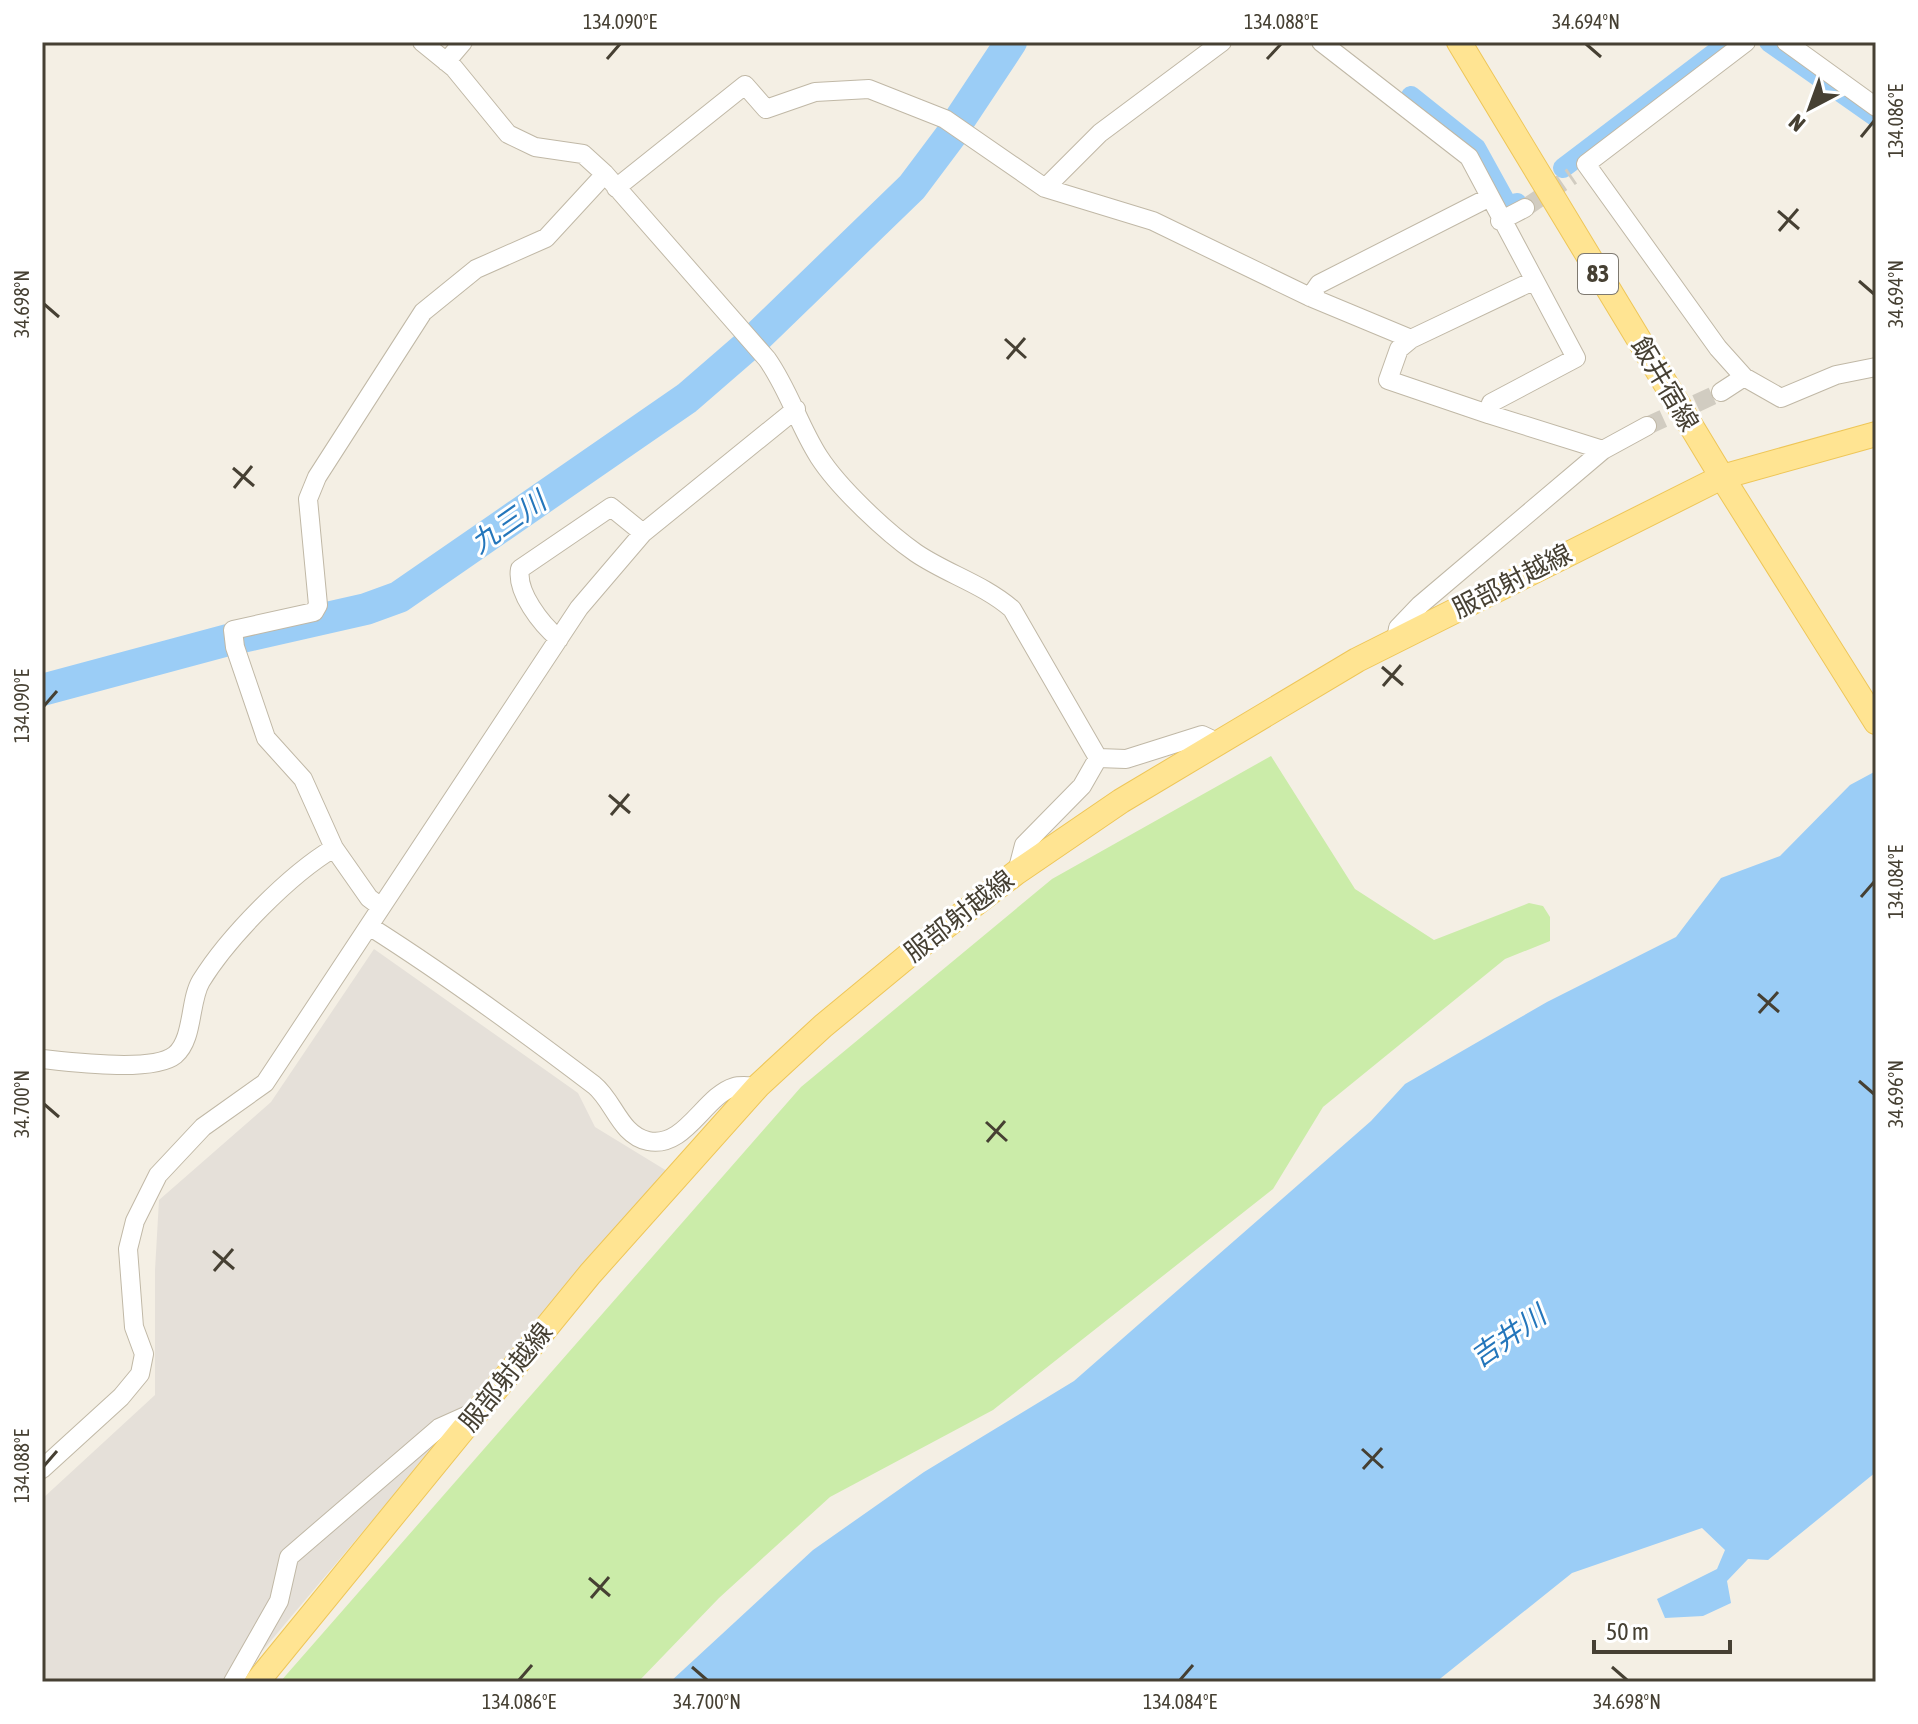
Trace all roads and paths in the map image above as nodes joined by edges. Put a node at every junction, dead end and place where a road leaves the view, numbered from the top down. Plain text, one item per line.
1 (422, 42) edge
2 (463, 42) edge
3 (1222, 42) edge
4 (1321, 42) edge
5 (1459, 42) edge
6 (1746, 42) edge
7 (1786, 42) edge
8 (446, 62) junction
9 (1876, 107) edge
10 (611, 181) junction
11 (1045, 188) junction
12 (1488, 198) junction
13 (1525, 208) tunnel mouth
14 (1500, 221) junction
15 (1533, 281) junction
16 (1310, 297) junction
17 (1411, 339) junction
18 (1876, 367) edge
19 (1744, 377) junction
20 (1721, 392) tunnel mouth
21 (796, 409) junction
22 (1488, 414) junction
23 (1647, 426) tunnel mouth
24 (1876, 434) edge
25 (1603, 450) junction
26 (1722, 477) junction
27 (643, 533) junction
28 (559, 639) junction
29 (1396, 641) junction
30 (1876, 722) edge
31 (1217, 742) junction
32 (1098, 758) junction
33 (334, 848) junction
34 (1017, 872) junction
35 (381, 907) junction
36 (369, 926) junction
37 (42, 1059) edge
38 (758, 1086) junction
39 (480, 1410) junction
40 (42, 1469) edge
41 (233, 1682) edge
42 (257, 1682) edge

1 - 8 street
2 - 8 street
3 - 11 street
4 - 12 street
5 - 26 main road, 飯井宿線 / 83
6 - 19 street
7 - 9 street
8 - 10 street
10 - 11 street
10 - 21 street
10 - 33 street
11 - 16 street
12 - 14 street
12 - 16 street
13 - 14 street
14 - 15 street
15 - 17 street
15 - 22 street
16 - 17 street
17 - 22 street
18 - 19 street
19 - 20 street
21 - 27 street
21 - 32 street
22 - 25 street
23 - 25 street
24 - 26 main road, 服部射越線
25 - 29 street
26 - 29 main road, 服部射越線
26 - 30 main road, 飯井宿線 / 83
27 - 28 street
27 - 28 street
28 - 35 street
29 - 31 main road, 服部射越線
31 - 32 street
31 - 34 main road, 服部射越線
32 - 34 street
33 - 35 street
33 - 37 street
34 - 38 main road, 服部射越線
35 - 36 street
36 - 38 street
36 - 40 street
38 - 39 main road, 服部射越線
39 - 41 street
39 - 42 main road, 服部射越線

